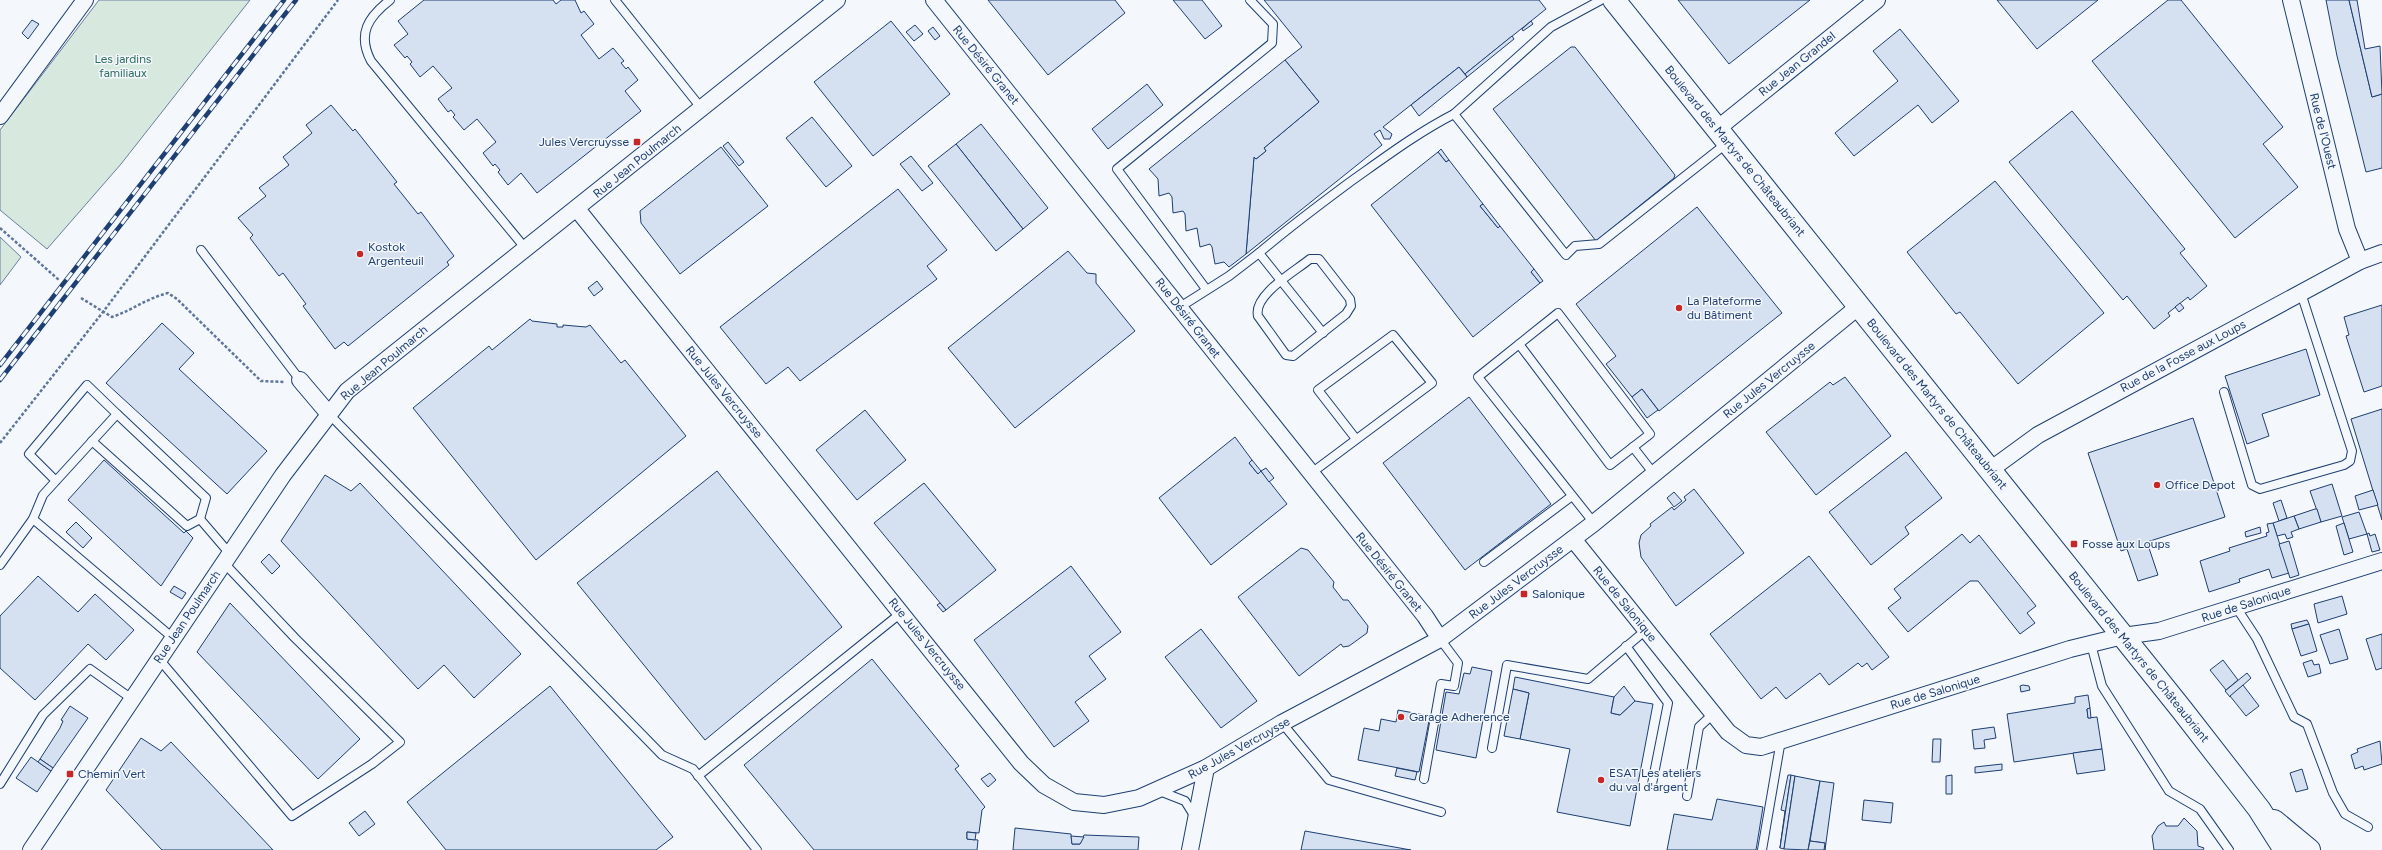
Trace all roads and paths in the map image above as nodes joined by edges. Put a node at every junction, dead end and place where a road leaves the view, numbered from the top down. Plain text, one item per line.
1 (85, 0) edge
2 (338, 0) edge
3 (390, 0) edge
4 (615, 0) edge
5 (837, 0) edge
6 (934, 0) edge
7 (1250, 0) edge
8 (1600, 0) edge
9 (1614, 0) edge
10 (1877, 0) edge
11 (2292, 0) edge
12 (702, 108) junction
13 (1454, 114) junction
14 (0, 116) edge
15 (1722, 136) junction
16 (577, 209) junction
17 (0, 228) edge
18 (526, 249) junction
19 (201, 250) dead end
20 (1259, 253) junction
21 (2382, 253) edge
22 (2360, 261) junction
23 (58, 280) dead end
24 (1283, 281) junction
25 (1206, 289) junction
26 (2302, 292) junction
27 (82, 298) dead end
28 (1180, 307) junction
29 (1858, 307) junction
30 (103, 312) junction
31 (1323, 333) junction
32 (1519, 344) junction
33 (300, 380) junction
34 (2224, 392) dead end
35 (328, 413) junction
36 (117, 414) junction
37 (1356, 439) junction
38 (92, 441) junction
39 (0, 443) edge
40 (1633, 447) junction
41 (1990, 470) junction
42 (1310, 474) junction
43 (1654, 474) junction
44 (56, 480) junction
45 (1572, 496) junction
46 (33, 519) junction
47 (200, 519) junction
48 (1594, 523) junction
49 (1573, 539) junction
50 (227, 558) junction
51 (2382, 561) edge
52 (1484, 562) dead end
53 (0, 565) edge
54 (2236, 607) junction
55 (901, 613) junction
56 (1646, 630) junction
57 (2123, 636) junction
58 (173, 638) junction
59 (1440, 639) junction
60 (2091, 644) junction
61 (1626, 646) junction
62 (159, 658) junction
63 (132, 699) junction
64 (1713, 714) junction
65 (1282, 723) junction
66 (1781, 740) junction
67 (1492, 748) dead end
68 (1206, 768) junction
69 (698, 776) junction
70 (1424, 779) dead end
71 (0, 784) edge
72 (1652, 784) dead end
73 (1157, 790) junction
74 (1687, 796) dead end
75 (2259, 808) junction
76 (1440, 812) dead end
77 (1196, 820) junction
78 (2368, 827) dead end
79 (31, 850) edge
80 (757, 850) edge
81 (1190, 850) edge
82 (1762, 850) edge
83 (2229, 850) edge
84 (2285, 850) edge
85 (2309, 850) edge

1 - 14 street
2 - 30 path
3 - 18 lane
4 - 12 lane
5 - 12 street, Rue Jean Poulmarch
6 - 28 street, Rue Désiré Granet
7 - 25 lane
8 - 13 lane
9 - 15 main road, Boulevard des Martyrs de Châteaubriant
10 - 15 street, Rue Jean Grandel
11 - 22 street, Rue de l'Ouest
12 - 16 street, Rue Jean Poulmarch
13 - 15 lane
13 - 20 lane
15 - 29 main road, Boulevard des Martyrs de Châteaubriant
16 - 18 street, Rue Jean Poulmarch
16 - 55 street, Rue Jules Vercruysse
17 - 23 path
18 - 35 street, Rue Jean Poulmarch
19 - 33 lane
20 - 24 lane
20 - 25 lane
21 - 22 street, Rue de la Fosse aux Loups
22 - 26 street, Rue de la Fosse aux Loups
24 - 31 lane
24 - 31 lane
24 - 31 lane
25 - 28 lane
26 - 34 lane
26 - 41 street, Rue de la Fosse aux Loups
27 - 30 path
28 - 42 street, Rue Désiré Granet
29 - 41 main road, Boulevard des Martyrs de Châteaubriant
29 - 43 street, Rue Jules Vercruysse
30 - 33 path
30 - 39 path
32 - 40 lane
32 - 40 lane
32 - 45 lane
33 - 35 street
35 - 50 street, Rue Jean Poulmarch
35 - 69 lane
36 - 38 lane
36 - 44 lane
36 - 47 lane
37 - 37 lane
37 - 42 lane
38 - 44 lane
38 - 47 lane
40 - 43 lane
41 - 57 main road, Boulevard des Martyrs de Châteaubriant
42 - 59 street, Rue Désiré Granet
43 - 48 street, Rue Jules Vercruysse
44 - 46 lane
45 - 48 lane
45 - 52 lane
46 - 53 lane
46 - 58 lane
47 - 50 lane
48 - 49 street, Rue Jules Vercruysse
49 - 56 street, Rue de Salonique
49 - 59 street, Rue Jules Vercruysse
50 - 58 street, Rue Jean Poulmarch
50 - 62 lane
51 - 54 street, Rue de Salonique
54 - 57 street, Rue de Salonique
54 - 78 lane
55 - 69 lane
55 - 73 street, Rue Jules Vercruysse
56 - 61 lane
56 - 64 street, Rue de Salonique
57 - 60 street, Rue de Salonique
57 - 75 main road, Boulevard des Martyrs de Châteaubriant
58 - 62 street, Rue Jean Poulmarch
59 - 65 street, Rue Jules Vercruysse
59 - 70 lane
60 - 66 street, Rue de Salonique
60 - 83 lane
61 - 67 lane
61 - 72 lane
62 - 63 street, Rue Jean Poulmarch
63 - 71 lane
63 - 79 street, Rue Jean Poulmarch
64 - 66 street, Rue de Salonique
64 - 74 lane
65 - 68 street, Rue Jules Vercruysse
65 - 76 lane
66 - 82 lane
68 - 73 street, Rue Jules Vercruysse
68 - 77 street
69 - 80 lane
73 - 77 lane
75 - 84 main road, Boulevard des Martyrs de Châteaubriant
75 - 85 main road, Boulevard des Martyrs de Châteaubriant
77 - 81 street

